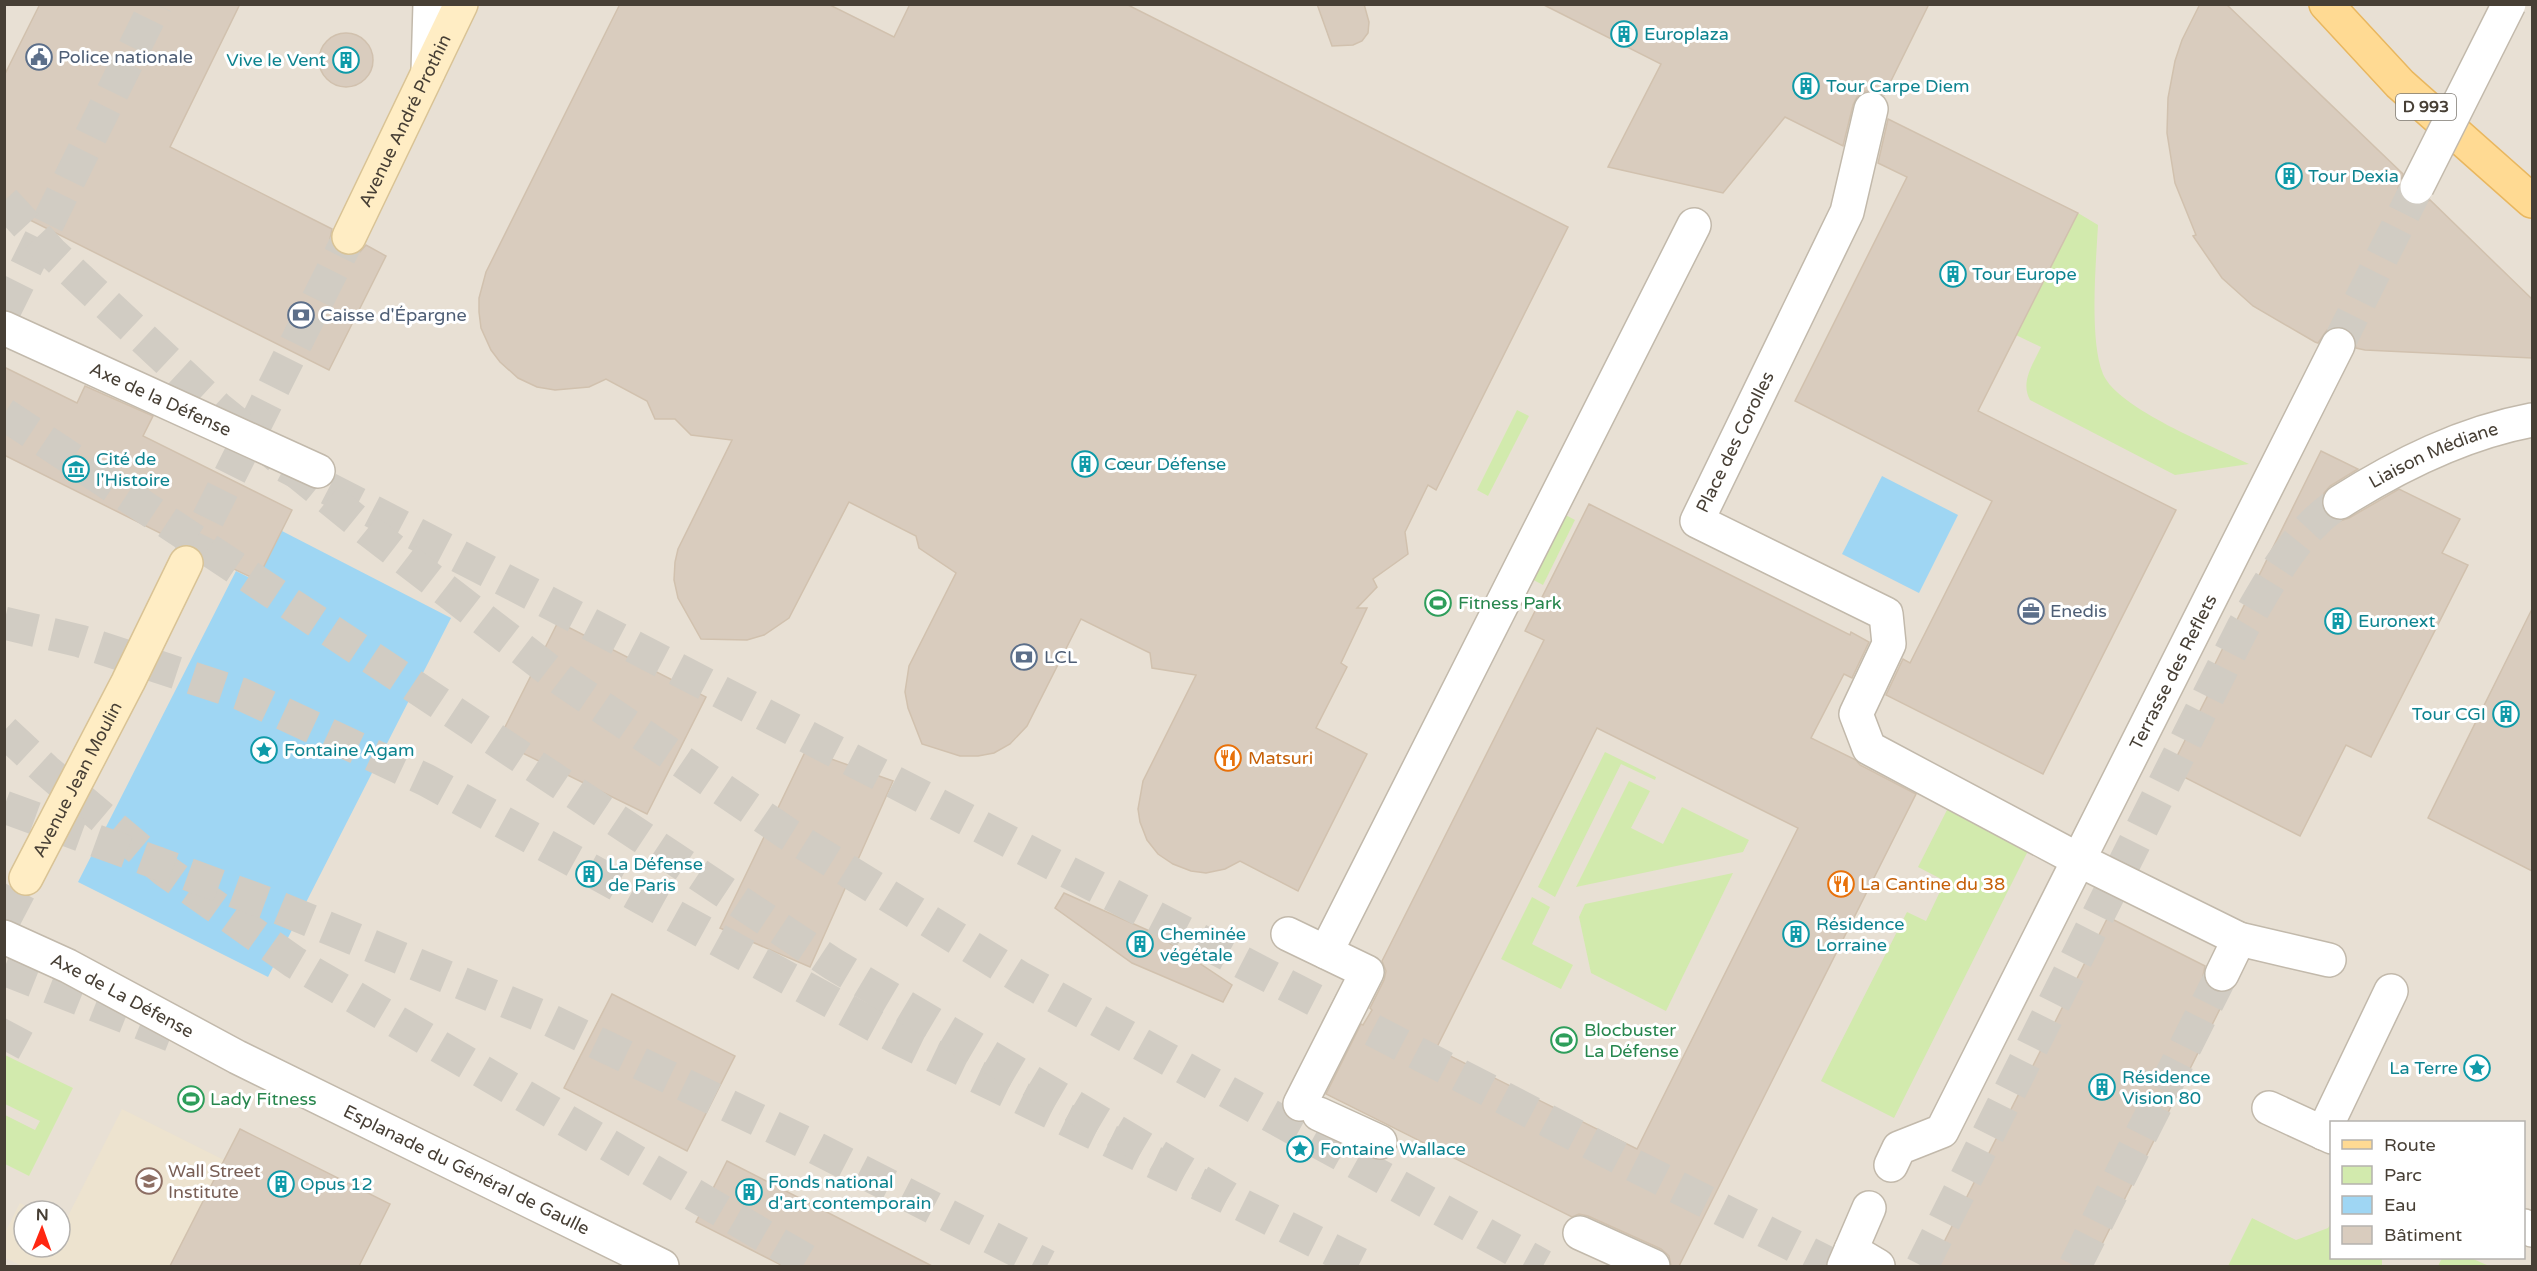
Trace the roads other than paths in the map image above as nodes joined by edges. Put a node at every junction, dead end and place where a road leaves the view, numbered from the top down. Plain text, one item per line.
1 (429, 4) edge
2 (461, 4) edge
3 (2326, 4) edge
4 (2509, 4) edge
5 (428, 72) junction
6 (1871, 109) dead end
7 (2417, 187) tunnel mouth
8 (2532, 201) edge
9 (1694, 225) dead end
10 (349, 237) tunnel mouth
11 (4, 328) edge
12 (2338, 345) tunnel mouth
13 (2532, 420) edge
14 (318, 471) tunnel mouth
15 (2340, 502) tunnel mouth
16 (186, 563) tunnel mouth
17 (2079, 860) junction
18 (26, 878) tunnel mouth
19 (1288, 934) dead end
20 (4, 937) edge
21 (2239, 939) junction
22 (1326, 952) junction
23 (2329, 960) dead end
24 (2222, 974) tunnel mouth
25 (2391, 991) dead end
26 (237, 1058) joint
27 (2269, 1108) dead end
28 (2333, 1121) edge
29 (2327, 1135) edge
30 (1374, 1137) dead end
31 (1891, 1165) dead end
32 (1869, 1208) dead end
33 (1580, 1233) dead end
34 (1857, 1261) edge
35 (662, 1266) edge
36 (1653, 1266) edge

1 - 5 street
2 - 5 main road, Avenue André Prothin
3 - 8 main road, D 993
4 - 7 street, bridge
5 - 10 main road, Avenue André Prothin
6 - 17 street, Place des Corolles
9 - 22 street
11 - 14 street, Axe de la Défense
12 - 17 street, Terrasse des Reflets
13 - 15 street, Liaison Médiane
16 - 18 main road, Avenue Jean Moulin
17 - 21 street
17 - 31 street, Terrasse des Reflets
19 - 22 street
20 - 26 street, Axe de La Défense
21 - 23 street
21 - 24 street
22 - 30 street
25 - 28 street
26 - 35 street, Esplanade du Général de Gaulle
27 - 29 street
32 - 34 street
33 - 36 street

